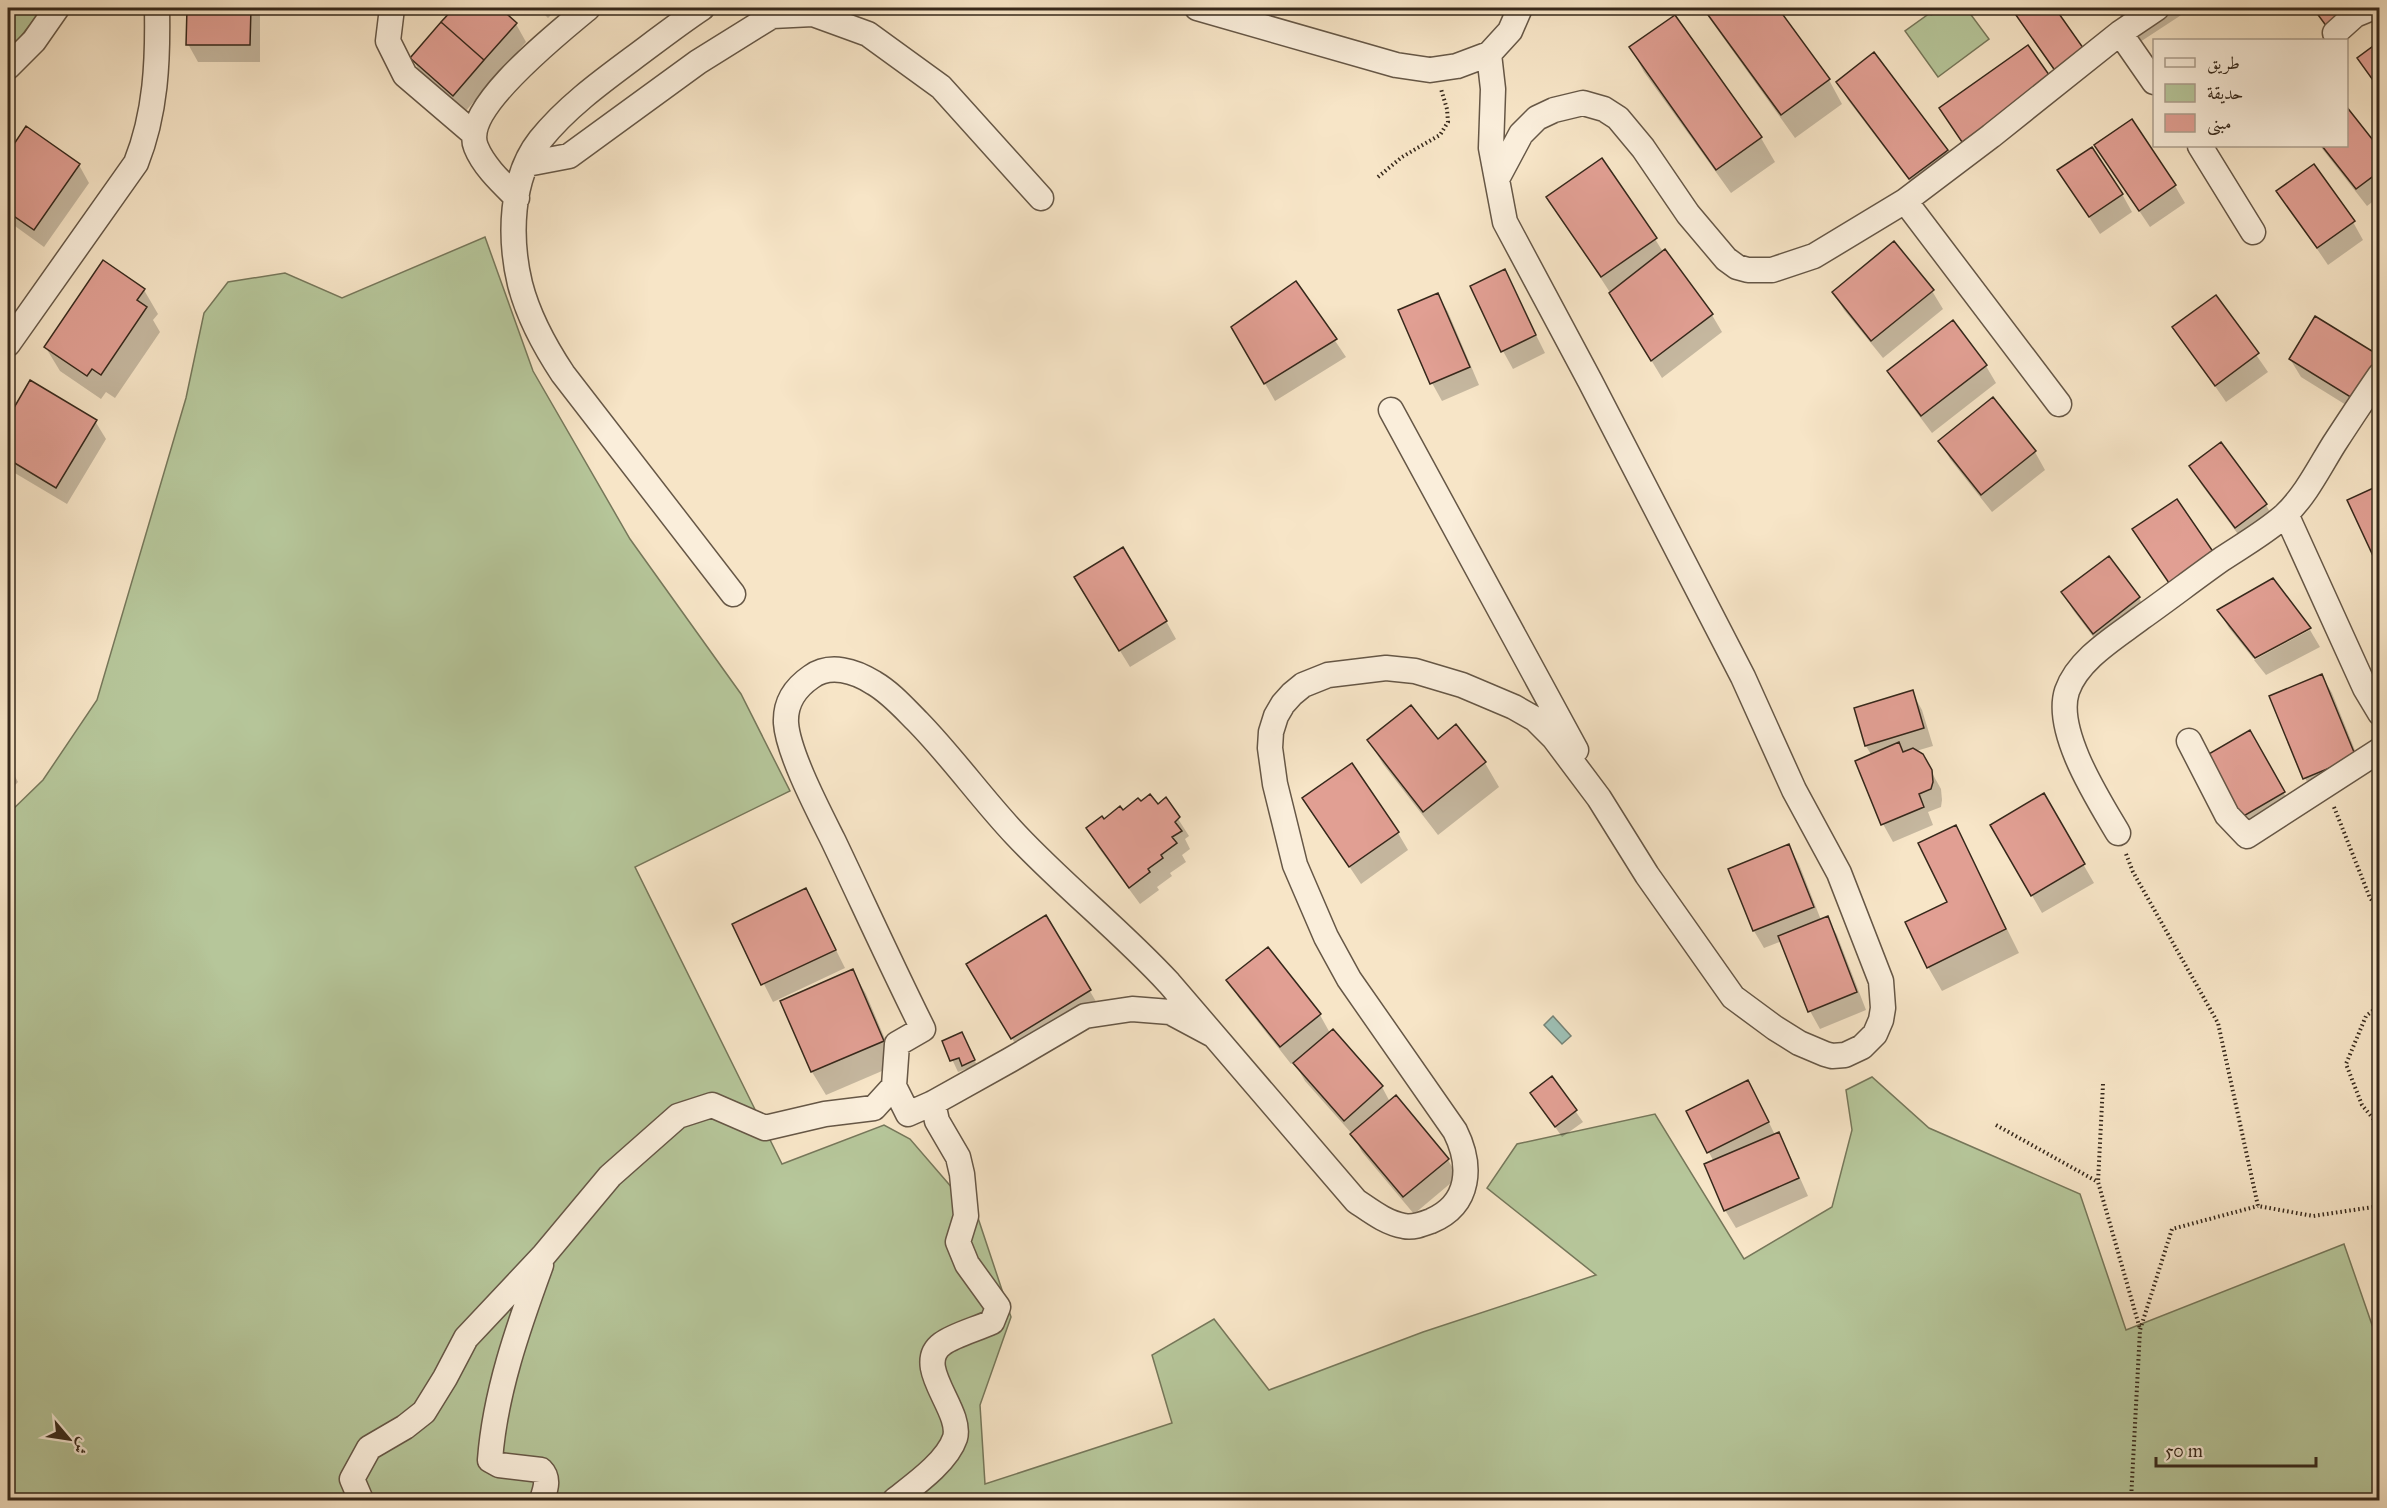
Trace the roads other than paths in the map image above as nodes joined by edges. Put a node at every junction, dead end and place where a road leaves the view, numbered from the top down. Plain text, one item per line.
1 (57, 8) edge
2 (157, 8) edge
3 (392, 8) edge
4 (588, 8) edge
5 (702, 8) edge
6 (1197, 8) edge
7 (1520, 8) edge
8 (2157, 8) edge
9 (2372, 8) edge
10 (2120, 33) junction
11 (2335, 33) dead end
12 (1489, 54) junction
13 (8, 66) edge
14 (2153, 81) edge
15 (474, 134) junction
16 (2201, 147) edge
17 (527, 164) junction
18 (1497, 179) junction
19 (517, 198) junction
20 (1041, 198) dead end
21 (1905, 201) junction
22 (2253, 232) dead end
23 (8, 344) edge
24 (2379, 375) edge
25 (2059, 404) dead end
26 (1391, 410) dead end
27 (2286, 514) junction
28 (733, 594) dead end
29 (2379, 714) edge
30 (2189, 741) dead end
31 (2379, 750) edge
32 (1599, 798) junction
33 (2118, 833) road end
34 (1214, 1035) junction
35 (894, 1086) junction
36 (933, 1103) junction
37 (544, 1255) junction
38 (361, 1500) edge
39 (542, 1500) edge
40 (895, 1500) edge

1 - 13 street
2 - 23 street
3 - 15 street
4 - 15 street
5 - 17 street
6 - 12 street
7 - 12 street
8 - 10 street
9 - 11 street
10 - 14 street
10 - 21 street
12 - 18 street
15 - 19 street
16 - 22 street
17 - 19 street
17 - 20 street
18 - 21 street
18 - 32 street
19 - 28 street
21 - 25 street
24 - 27 street
26 - 32 street
27 - 29 street
27 - 33 street
30 - 31 street
32 - 34 street
34 - 35 street
34 - 36 street
35 - 36 street
35 - 37 street
36 - 40 street
37 - 38 street
37 - 39 street

